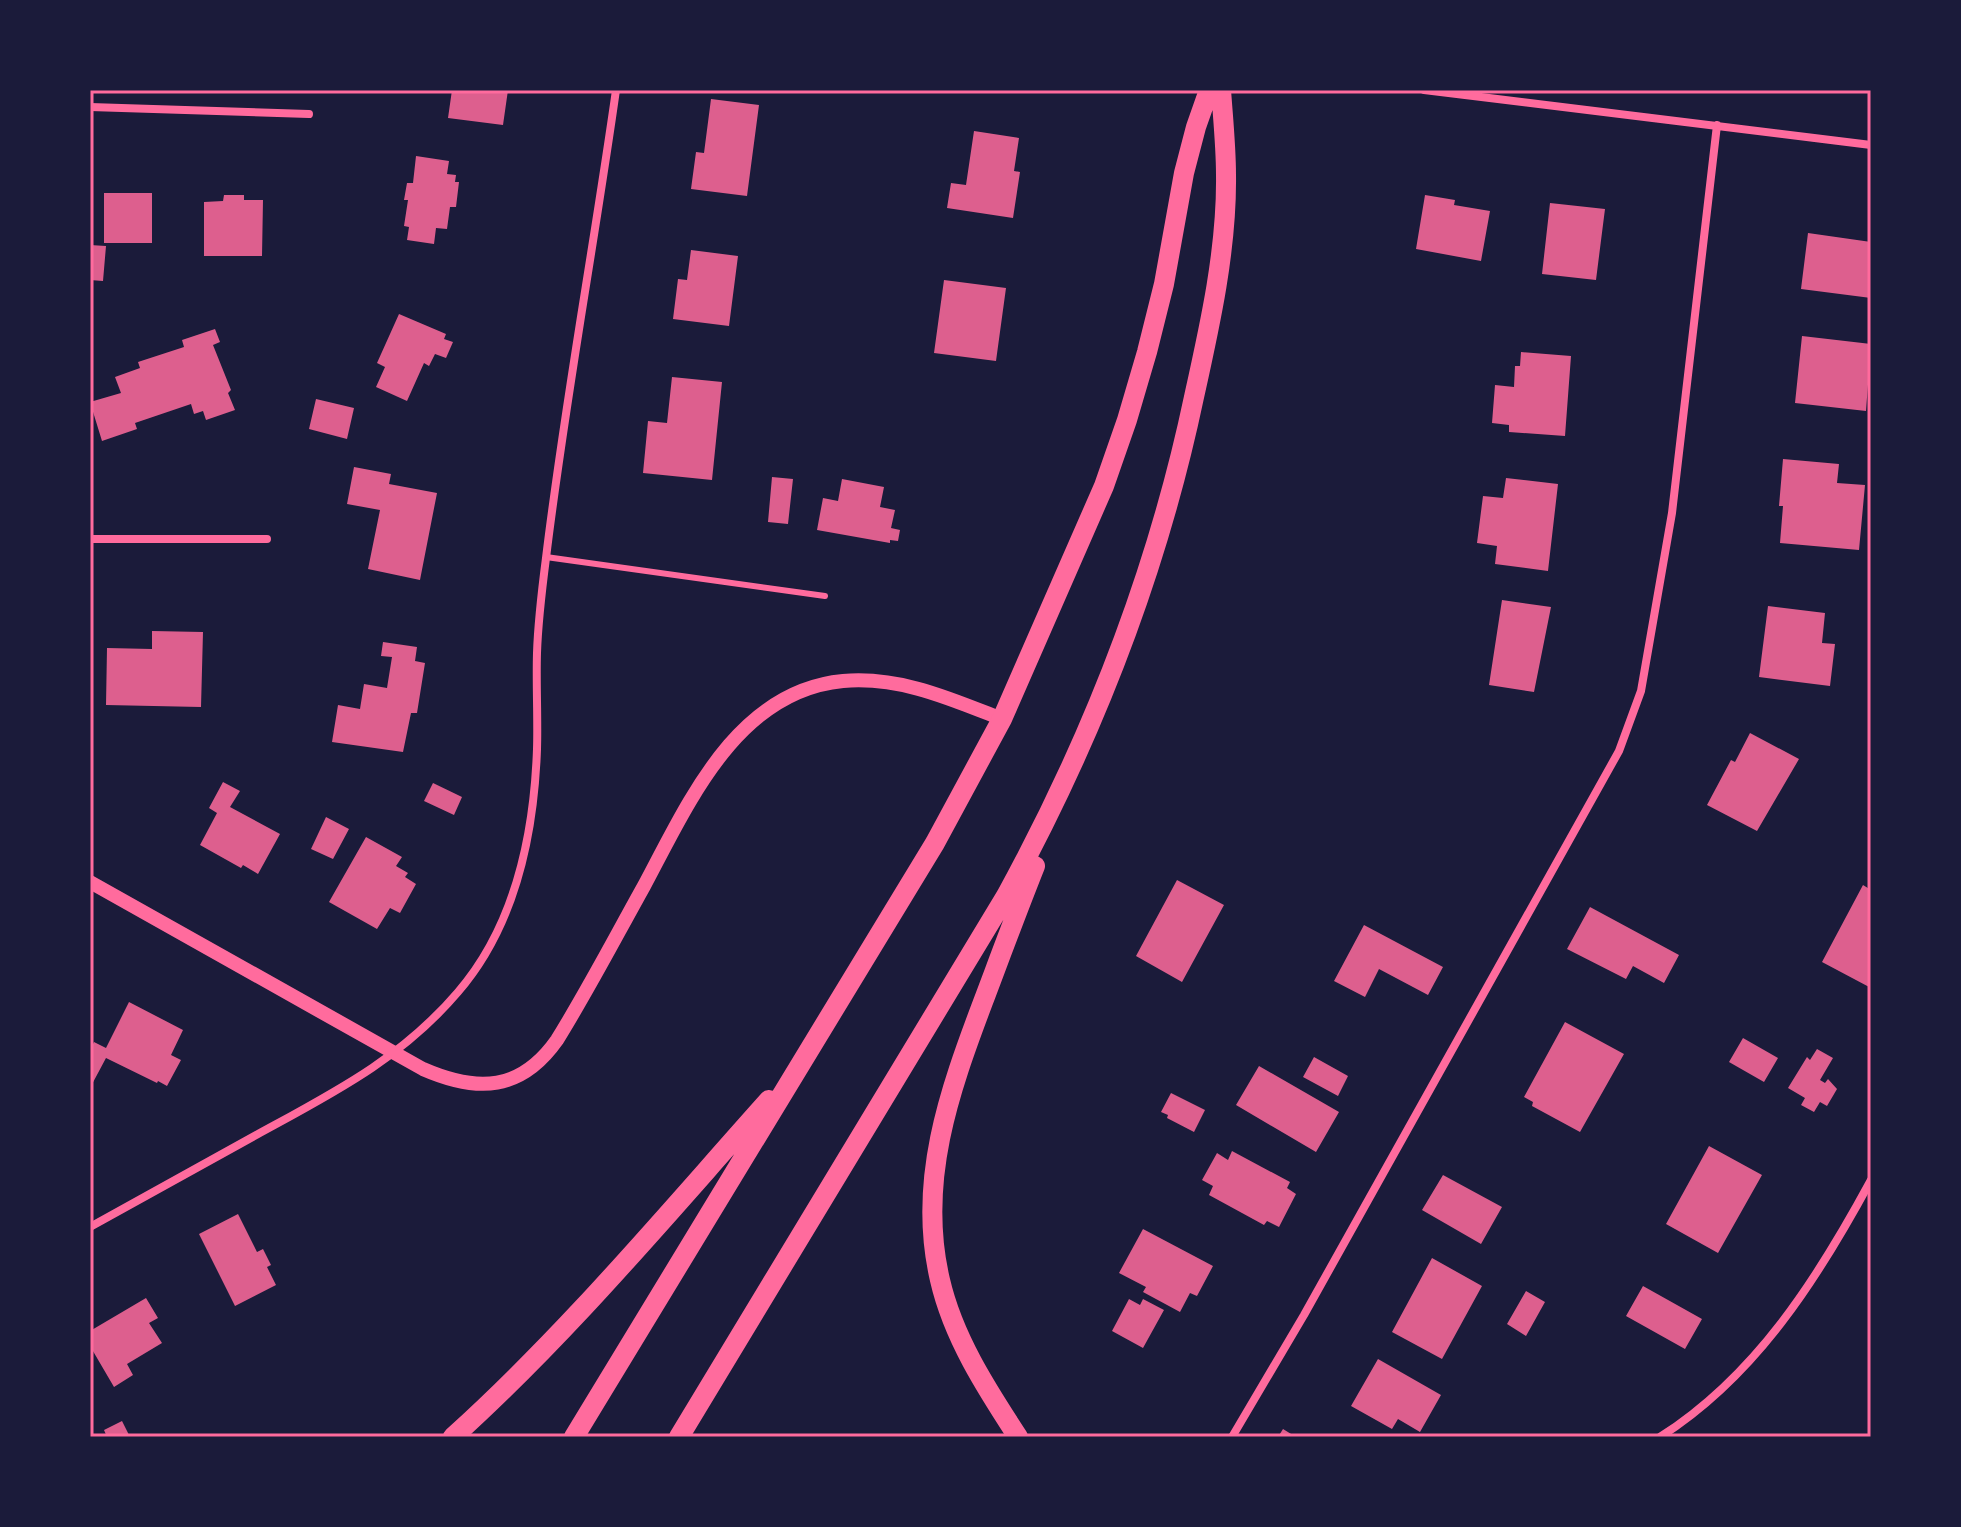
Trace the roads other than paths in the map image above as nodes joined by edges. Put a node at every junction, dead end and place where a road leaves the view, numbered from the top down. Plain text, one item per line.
1 (616, 90) edge
2 (1209, 90) edge
3 (1221, 90) edge
4 (1424, 90) edge
5 (90, 107) edge
6 (309, 114) dead end
7 (1717, 125) junction
8 (1871, 145) edge
9 (90, 539) edge
10 (267, 539) dead end
11 (546, 557) junction
12 (825, 596) dead end
13 (1002, 719) junction
14 (1070, 772) junction
15 (90, 882) edge
16 (395, 1054) junction
17 (803, 1061) junction
18 (1871, 1180) edge
19 (90, 1227) edge
20 (453, 1437) edge
21 (574, 1437) edge
22 (679, 1437) edge
23 (1018, 1437) edge
24 (1232, 1437) edge
25 (1660, 1437) edge

1 - 11 street
2 - 13 main road
3 - 14 main road
4 - 7 street
5 - 6 street
7 - 8 street
7 - 24 street
9 - 10 street
11 - 12 lane
11 - 16 street
13 - 16 street
13 - 17 main road
14 - 22 main road
14 - 23 main road
15 - 16 street
16 - 19 street
17 - 20 main road
17 - 21 main road
18 - 25 street

